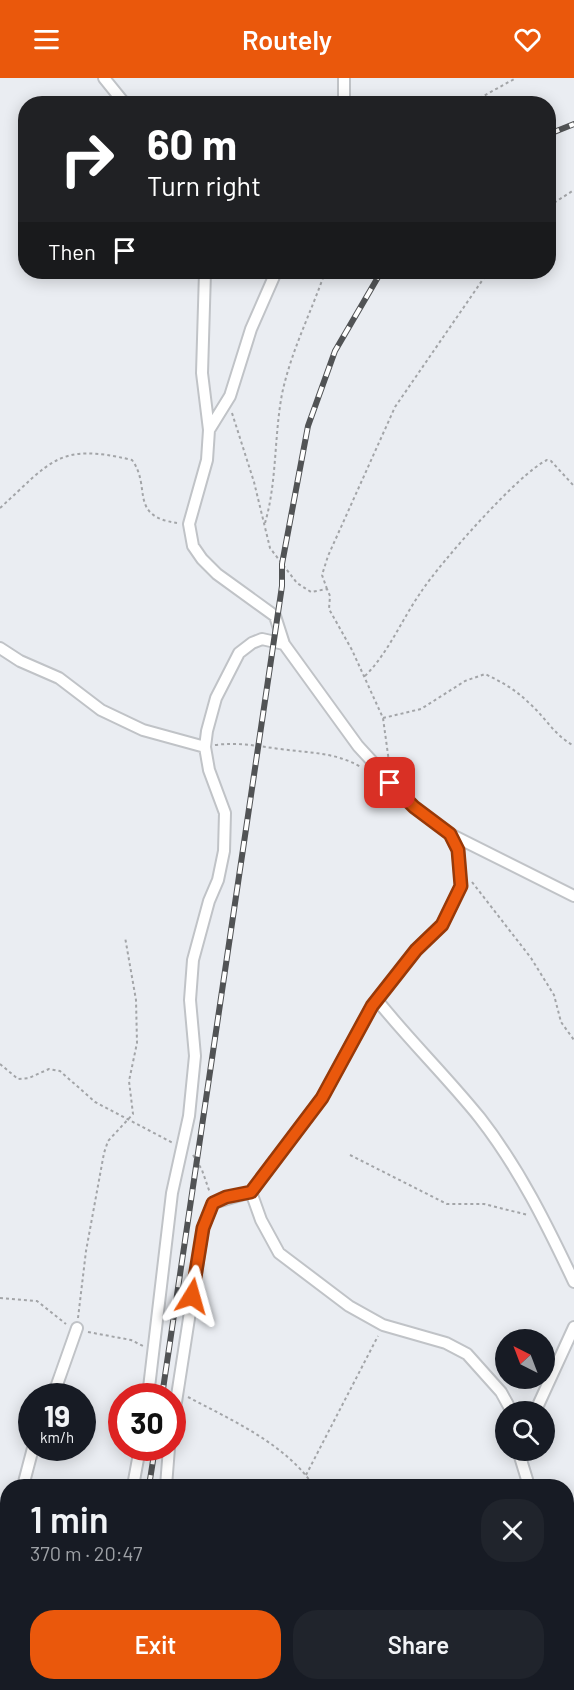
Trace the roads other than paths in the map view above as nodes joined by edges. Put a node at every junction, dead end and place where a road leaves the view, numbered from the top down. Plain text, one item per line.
1 (104, 78) edge
2 (344, 78) edge
3 (119, 96) edge
4 (344, 96) edge
5 (205, 279) edge
6 (273, 279) edge
7 (209, 430) junction
8 (284, 644) junction
9 (0, 648) edge
10 (205, 747) junction
11 (450, 834) junction
12 (574, 896) edge
13 (377, 1000) junction
14 (251, 1192) junction
15 (574, 1282) edge
16 (574, 1327) edge
17 (77, 1328) road end
18 (58, 1383) edge
19 (150, 1383) edge
20 (179, 1383) edge
21 (506, 1401) edge
22 (540, 1401) edge
23 (30, 1461) edge
24 (138, 1461) edge
25 (168, 1461) edge
26 (521, 1461) edge
27 (25, 1479) edge
28 (134, 1479) edge
29 (167, 1479) edge
30 (527, 1479) edge

1 - 3 street
2 - 4 street
5 - 7 street
6 - 7 street
7 - 8 street
8 - 10 street
8 - 11 street
9 - 10 street
10 - 19 street
11 - 12 street
11 - 13 street
13 - 14 street
13 - 15 street
14 - 20 street
14 - 21 street
16 - 22 street
17 - 18 street
23 - 27 street
24 - 28 street
25 - 29 street
26 - 30 street

